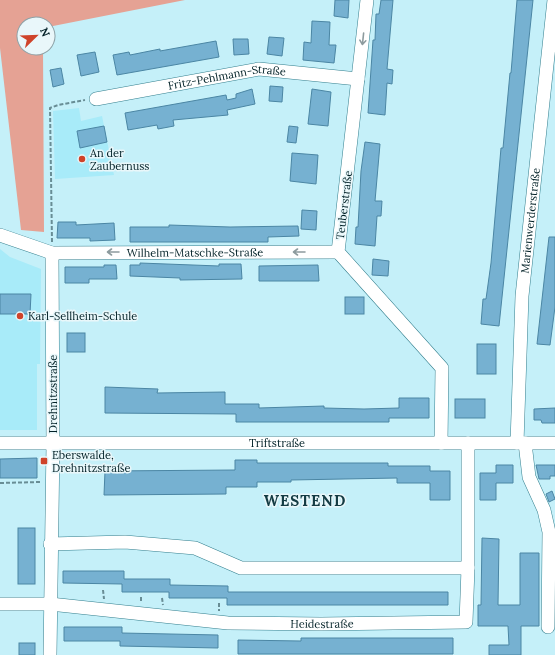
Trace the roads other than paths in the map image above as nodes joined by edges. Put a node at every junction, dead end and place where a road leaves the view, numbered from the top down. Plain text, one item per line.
1 (367, 0) edge
2 (554, 0) edge
3 (358, 79) junction
4 (96, 99) road end
5 (0, 235) edge
6 (338, 252) junction
7 (52, 253) junction
8 (0, 443) edge
9 (441, 443) junction
10 (468, 443) junction
11 (521, 443) junction
12 (555, 443) edge
13 (53, 444) junction
14 (50, 544) junction
15 (468, 568) junction
16 (0, 604) edge
17 (50, 604) junction
18 (548, 627) dead end
19 (50, 655) edge

1 -> 3 street, Teuberstraße
2 - 11 street, Marienwerderstraße
3 - 4 street, Fritz-Pehlmann-Straße
3 - 6 street, Teuberstraße
5 - 7 street, Wilhelm-Matschke-Straße
6 -> 7 street, Wilhelm-Matschke-Straße
6 - 9 street, Teuberstraße
7 - 13 street, Drehnitzstraße
8 - 13 street, Triftstraße
9 - 10 street, Triftstraße
9 - 13 street, Triftstraße
10 - 11 street, Triftstraße
10 - 15 street, Heidestraße
11 - 12 street, Triftstraße
11 - 18 street, Marienwerderstraße
13 - 14 street, Drehnitzstraße
14 - 15 street
14 - 17 street, Drehnitzstraße
15 - 17 street, Heidestraße
16 - 17 street, Heidestraße
17 - 19 street, Drehnitzstraße

